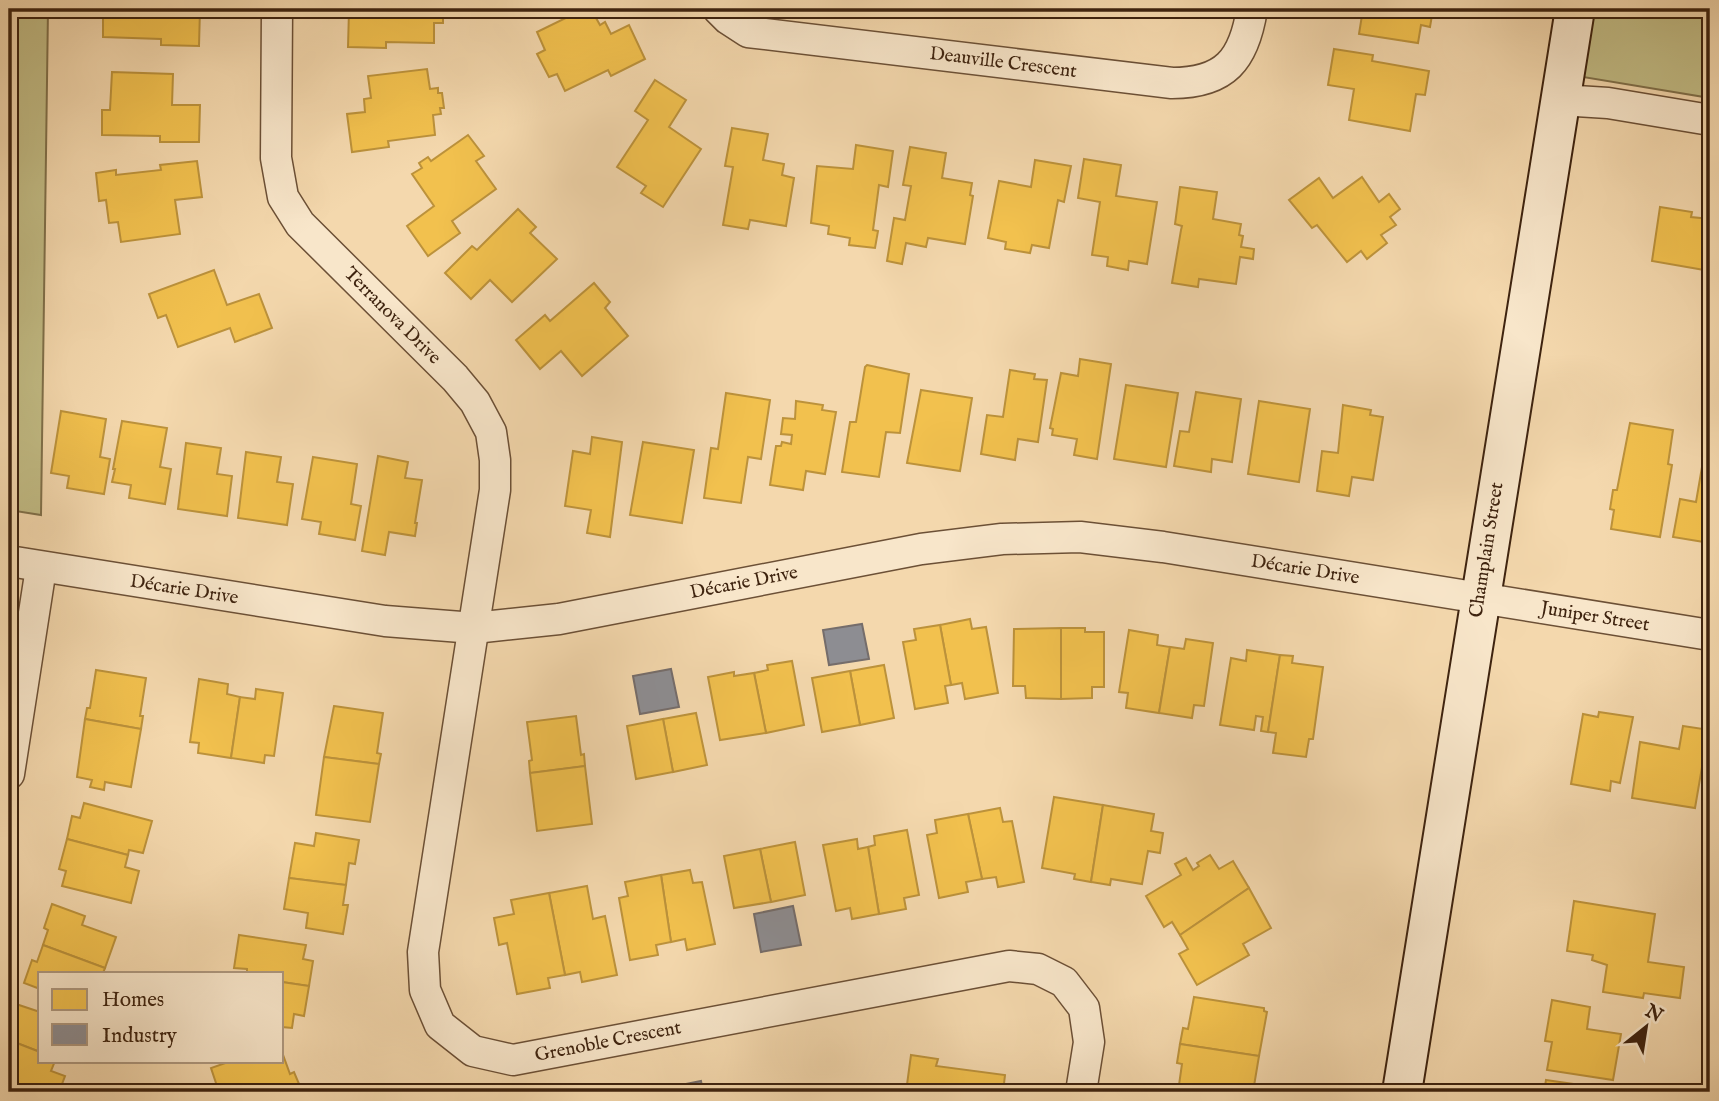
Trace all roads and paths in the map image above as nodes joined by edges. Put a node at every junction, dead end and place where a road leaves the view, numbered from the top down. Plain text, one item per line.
1 (276, 9) edge
2 (718, 9) edge
3 (1252, 9) edge
4 (1575, 9) edge
5 (1560, 100) junction
6 (1710, 120) edge
7 (9, 561) edge
8 (41, 568) junction
9 (1480, 598) junction
10 (474, 628) junction
11 (1710, 635) edge
12 (9, 774) edge
13 (1081, 1092) edge
14 (1402, 1092) edge

1 - 10 street, Terranova Drive
2 - 3 street, Deauville Crescent
4 - 5 street, Champlain Street
5 - 6 street
5 - 9 street, Champlain Street
7 - 8 street, Décarie Drive
8 - 10 street, Décarie Drive
8 - 12 street
9 - 10 street, Décarie Drive
9 - 11 street, Juniper Street
9 - 14 street, Champlain Street
10 - 13 street, Grenoble Crescent

